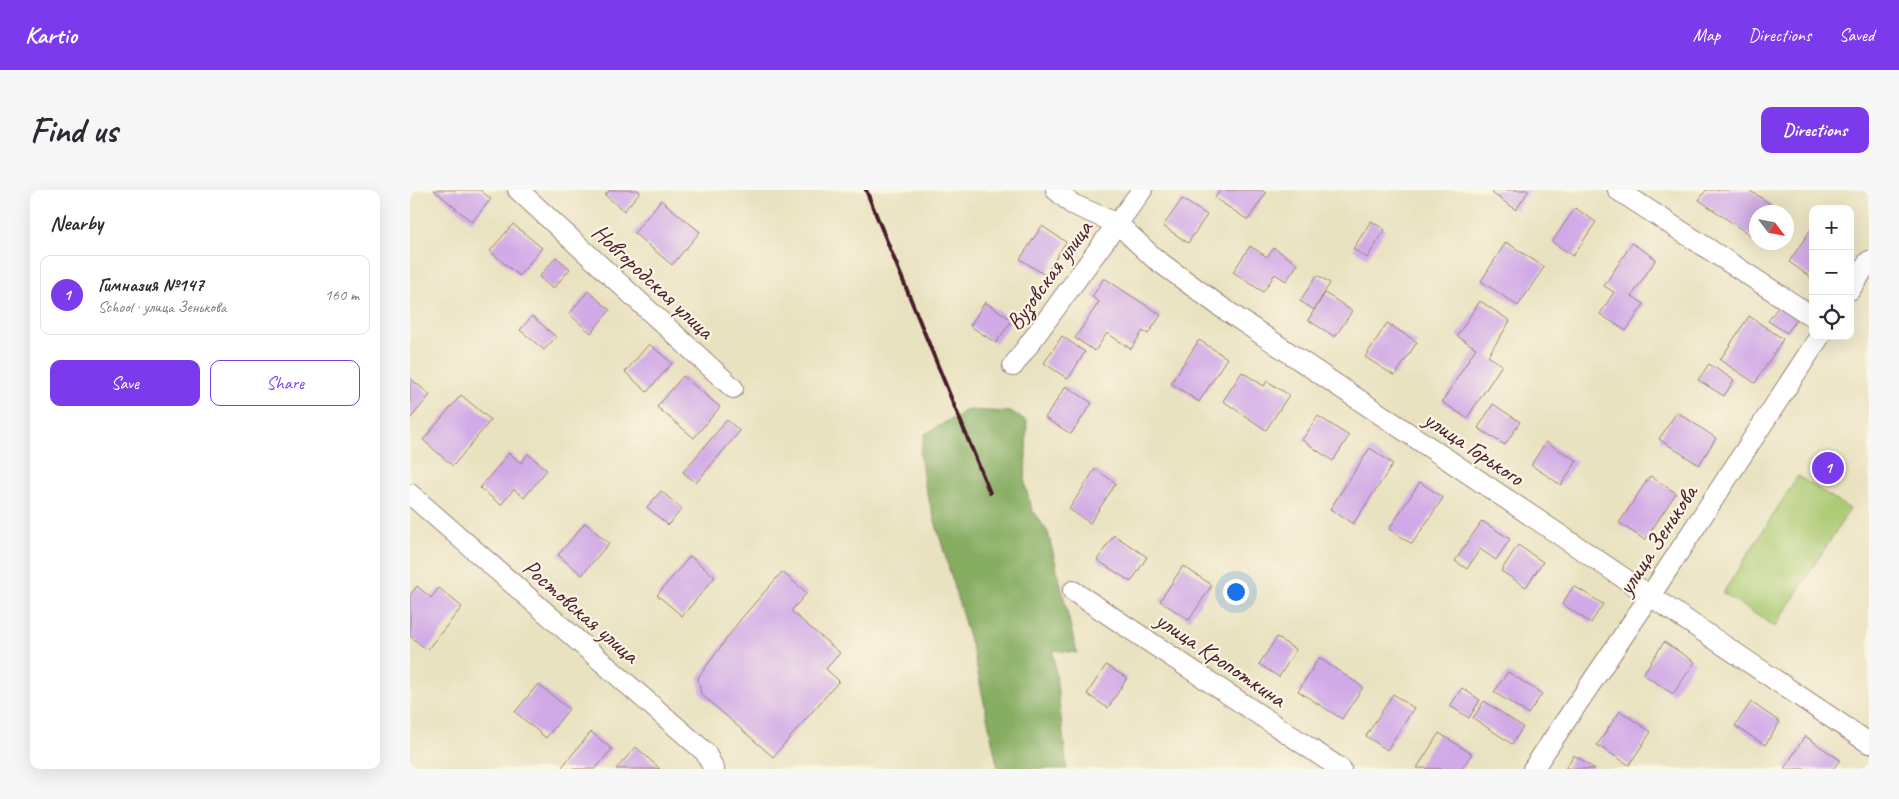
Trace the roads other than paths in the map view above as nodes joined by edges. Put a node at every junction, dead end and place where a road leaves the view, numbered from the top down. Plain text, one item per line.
1 (518, 190) edge
2 (1056, 190) edge
3 (1142, 190) edge
4 (1618, 190) edge
5 (1118, 224) junction
6 (1869, 261) edge
7 (1854, 284) edge
8 (1809, 315) edge
9 (1817, 340) edge
10 (1014, 366) dead end
11 (733, 388) dead end
12 (410, 494) edge
13 (1073, 591) dead end
14 (1650, 596) junction
15 (1869, 743) edge
16 (714, 769) edge
17 (1341, 769) edge
18 (1533, 769) edge

1 - 11 street, Новгородская улица
2 - 5 street, улица Горького
3 - 5 street, Вузовская улица
4 - 8 street
5 - 10 street, Вузовская улица
5 - 14 street, улица Горького
6 - 7 street
9 - 14 street, улица Зенькова
12 - 16 street, Ростовская улица
13 - 17 street, улица Кропоткина
14 - 15 street, улица Горького
14 - 18 street, улица Зенькова

